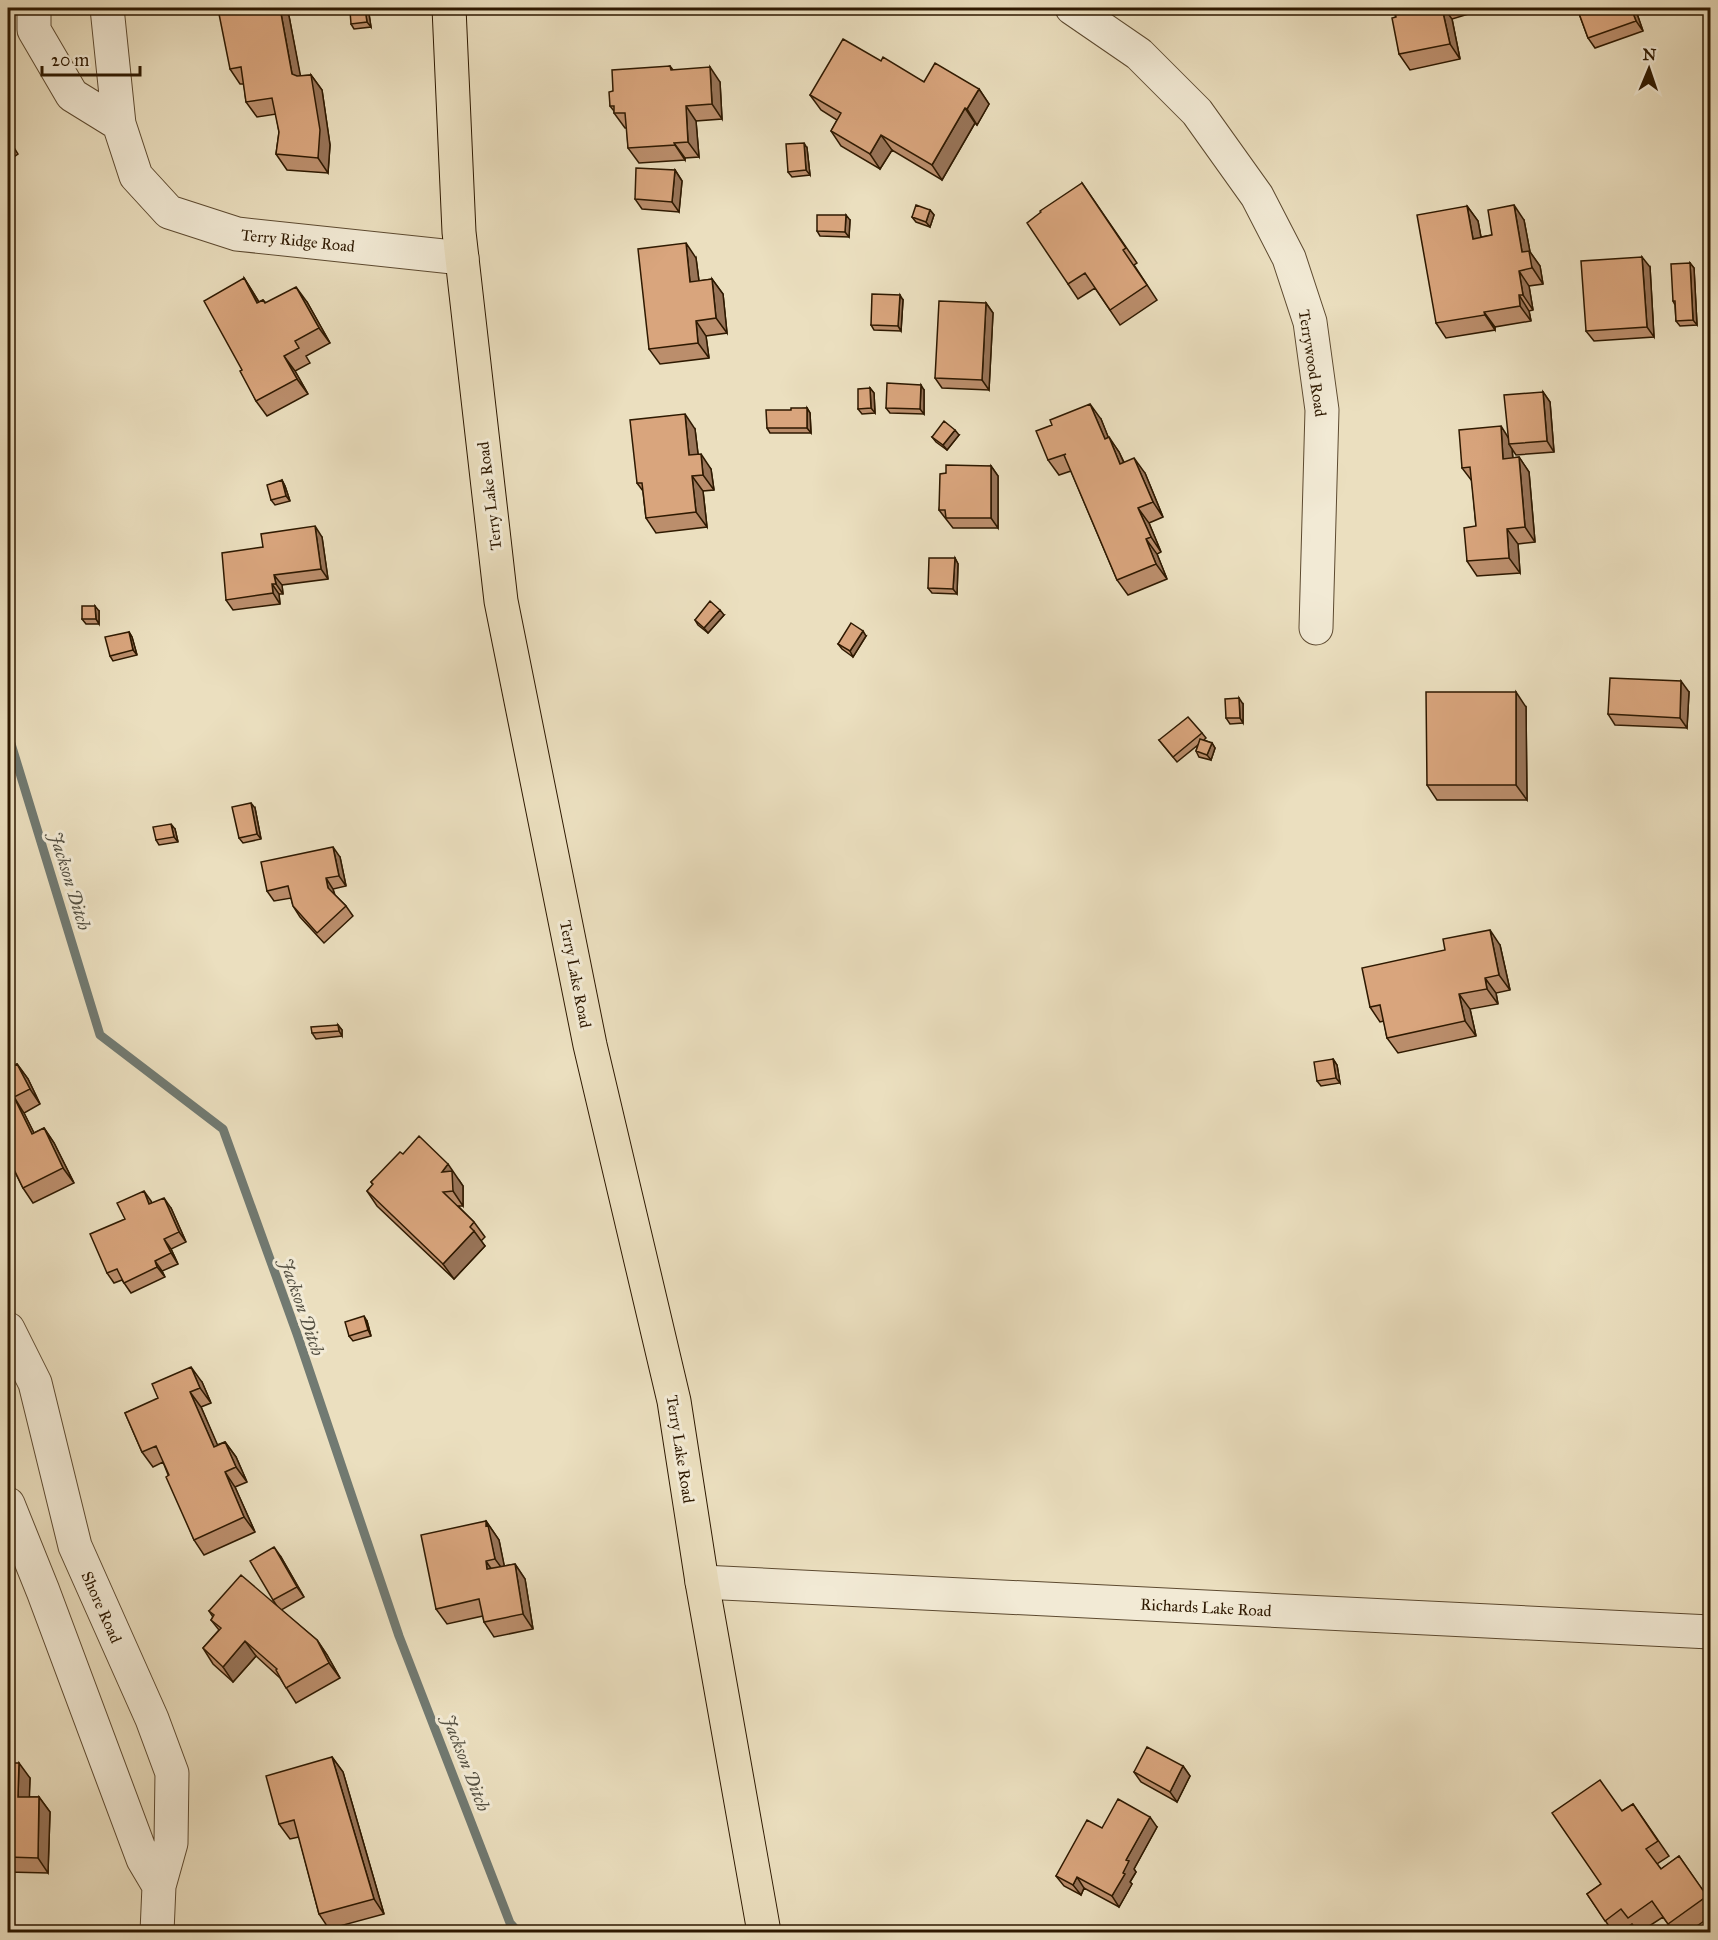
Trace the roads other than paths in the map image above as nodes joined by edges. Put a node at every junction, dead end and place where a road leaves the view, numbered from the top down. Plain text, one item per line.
1 (34, 8) edge
2 (107, 8) edge
3 (449, 8) edge
4 (1072, 8) edge
5 (119, 124) junction
6 (462, 258) junction
7 (1316, 628) dead end
8 (8, 1329) edge
9 (8, 1504) edge
10 (702, 1582) junction
11 (1710, 1632) edge
12 (159, 1886) junction
13 (157, 1932) edge
14 (764, 1932) edge

1 - 5 street
2 - 5 street, Terry Ridge Road
3 - 6 main road, Terry Lake Road
4 - 7 street, Terrywood Road
5 - 6 street, Terry Ridge Road
6 - 10 main road, Terry Lake Road
8 - 12 street, Shore Road
9 - 12 street
10 - 11 street, Richards Lake Road
10 - 14 main road, Terry Lake Road
12 - 13 street, Shore Road

